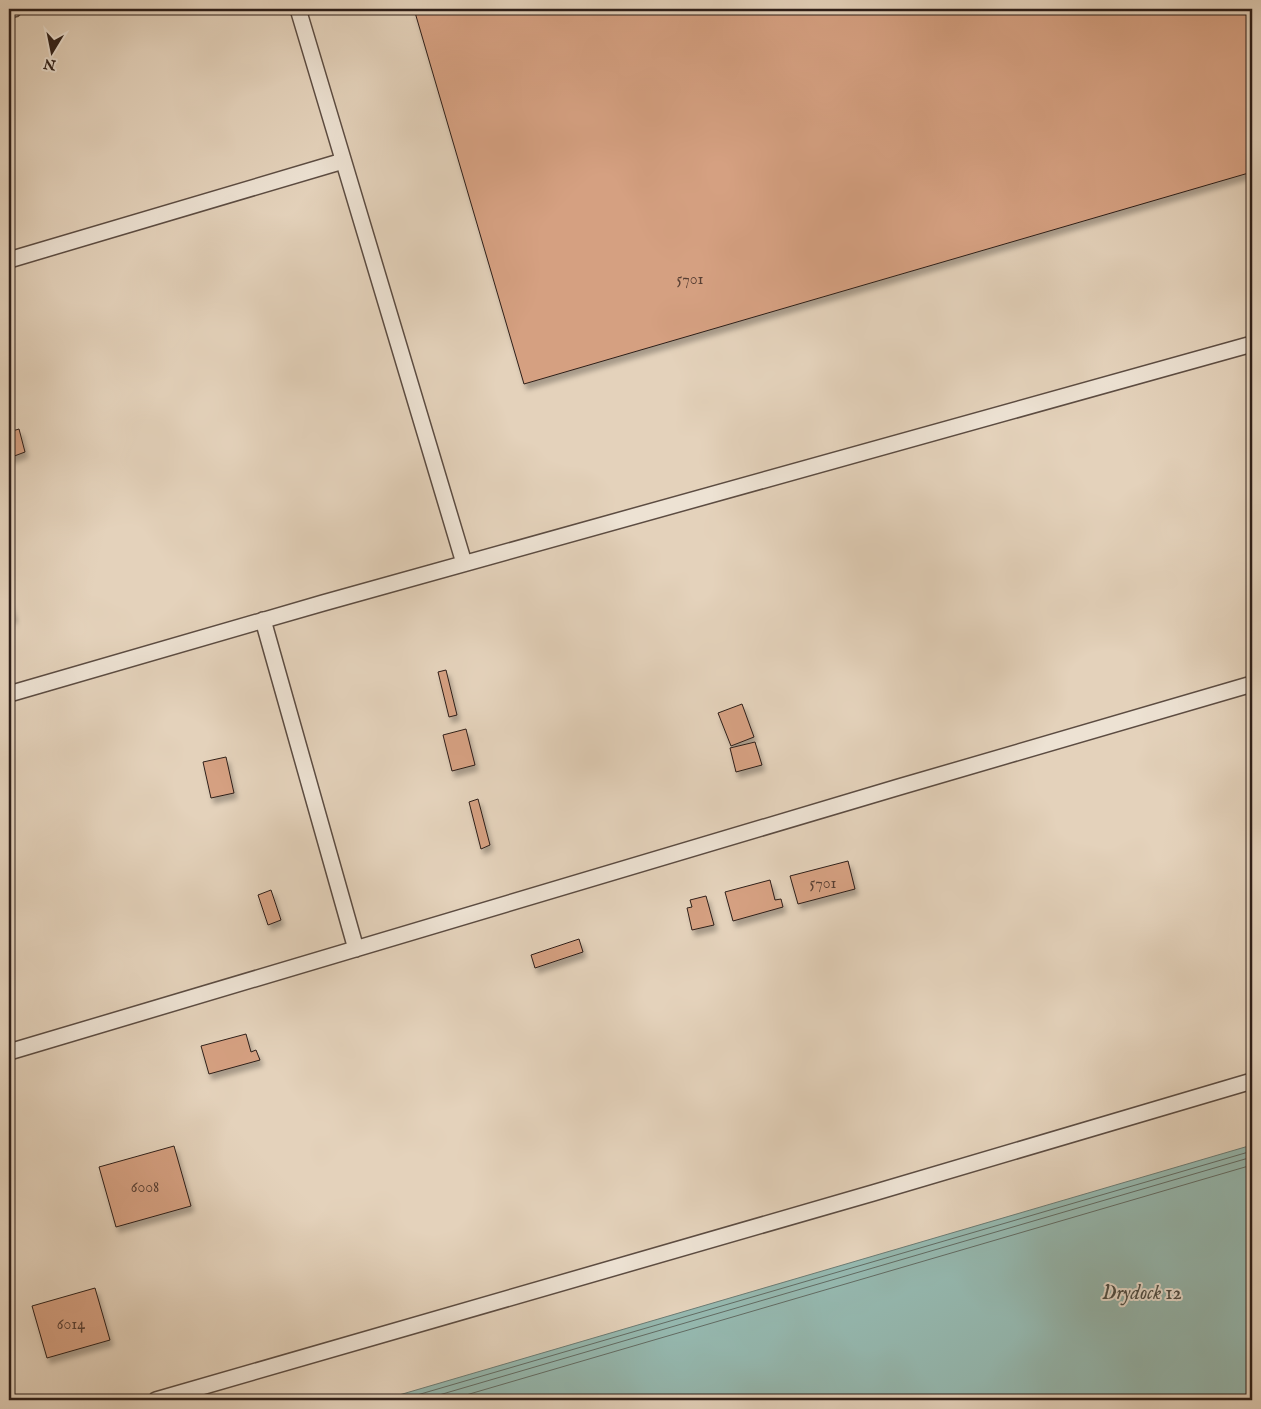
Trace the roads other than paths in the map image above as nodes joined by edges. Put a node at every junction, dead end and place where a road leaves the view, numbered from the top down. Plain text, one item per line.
1 (14, 9) edge
2 (298, 9) edge
3 (9, 10) edge
4 (343, 161) junction
5 (9, 260) edge
6 (1252, 344) edge
7 (464, 564) junction
8 (263, 620) junction
9 (1252, 684) edge
10 (9, 694) edge
11 (356, 949) junction
12 (9, 1052) edge
13 (1252, 1081) edge
14 (156, 1400) edge

1 - 3 lane
2 - 4 lane
4 - 5 lane
4 - 7 lane
6 - 7 lane
7 - 8 lane
8 - 10 lane
8 - 11 lane
9 - 11 lane
11 - 12 lane
13 - 14 lane

